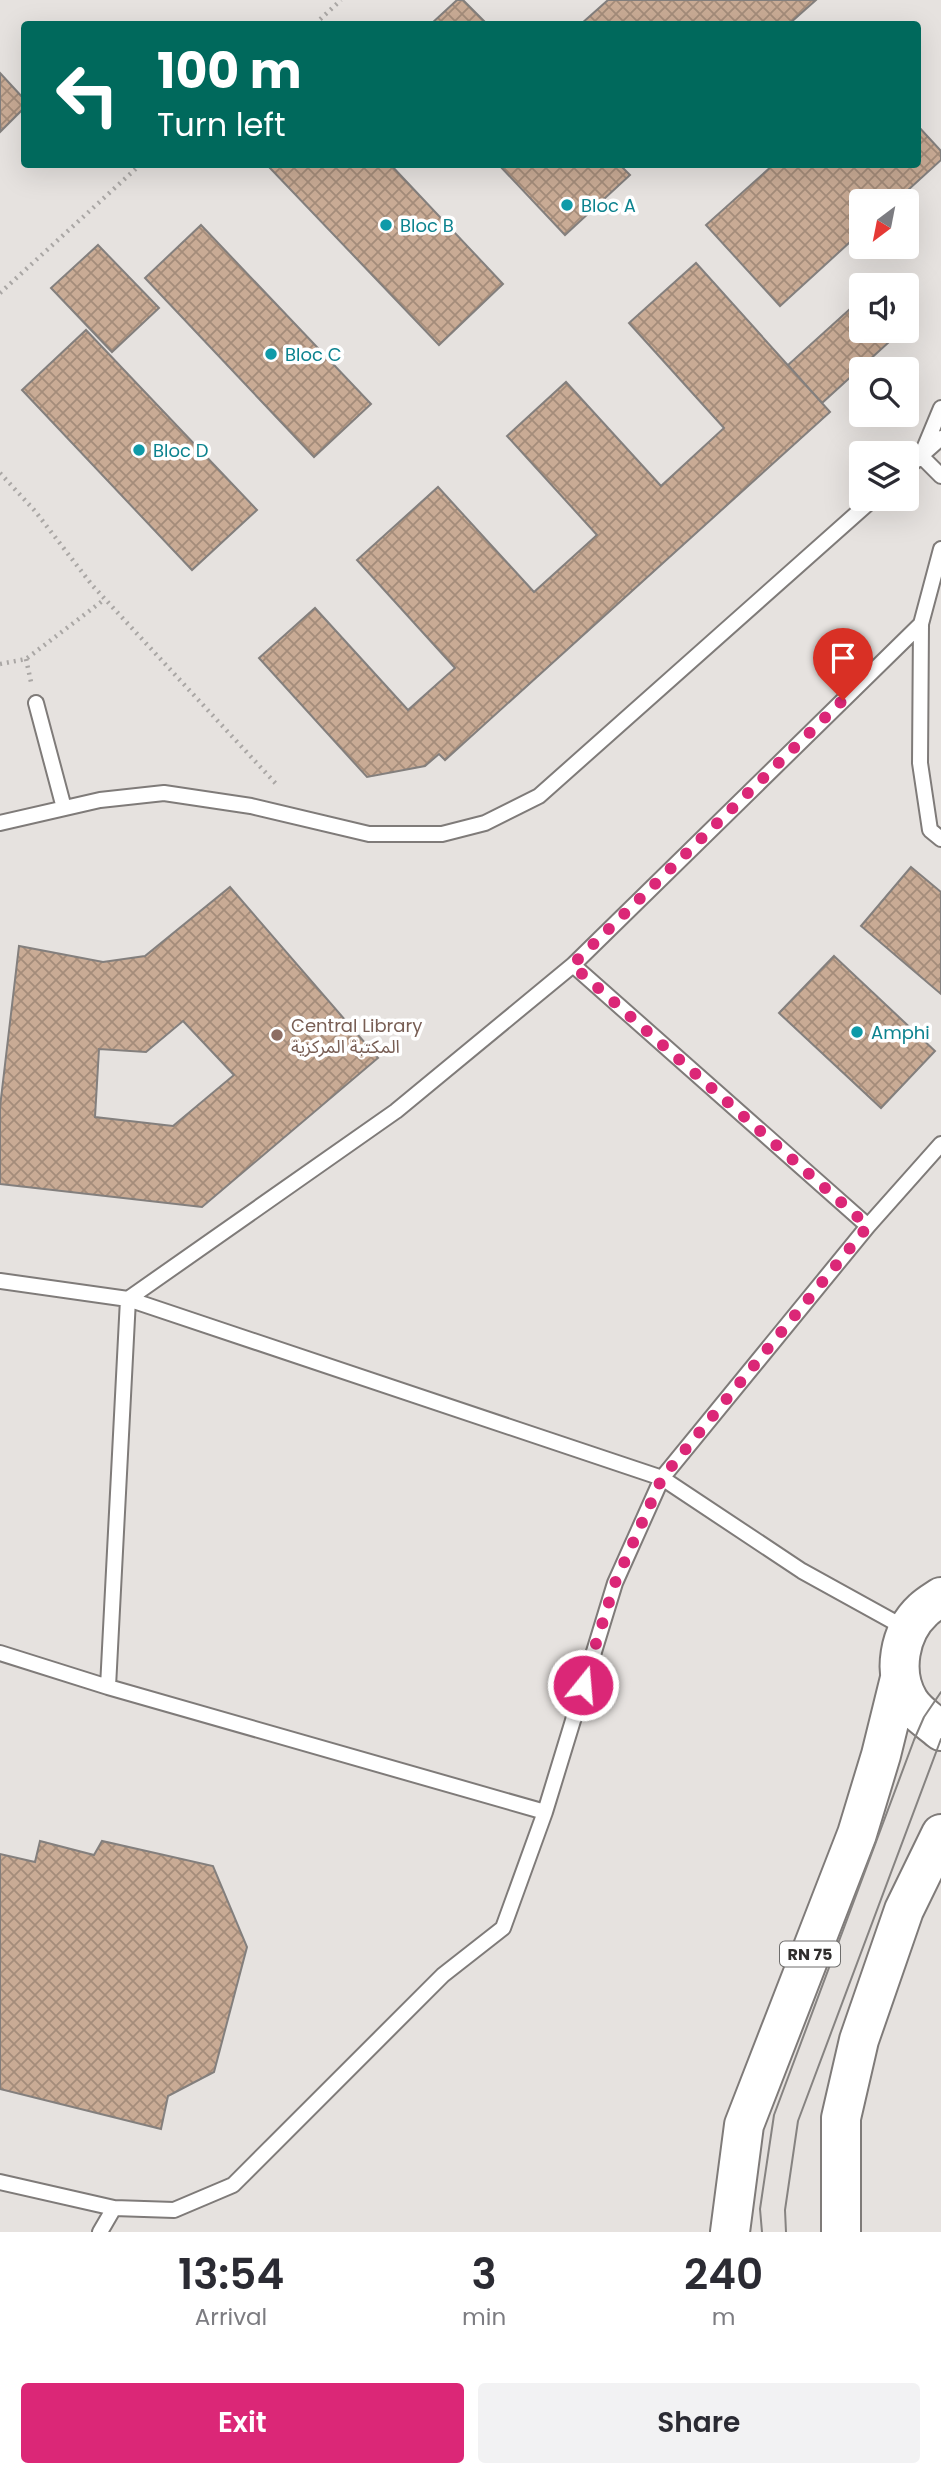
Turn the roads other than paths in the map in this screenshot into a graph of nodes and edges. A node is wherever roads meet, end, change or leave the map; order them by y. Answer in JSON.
{"nodes":[{"id":1,"x":941,"y":408,"type":"edge"},
{"id":2,"x":941,"y":438,"type":"edge"},
{"id":3,"x":921,"y":456,"type":"junction"},
{"id":4,"x":941,"y":476,"type":"edge"},
{"id":5,"x":860,"y":511,"type":"edge"},
{"id":6,"x":941,"y":549,"type":"edge"},
{"id":7,"x":920,"y":624,"type":"junction"},
{"id":8,"x":36,"y":703,"type":"dead end"},
{"id":9,"x":64,"y":808,"type":"junction"},
{"id":10,"x":0,"y":823,"type":"edge"},
{"id":11,"x":941,"y":839,"type":"edge"},
{"id":12,"x":572,"y":965,"type":"junction"},
{"id":13,"x":941,"y":1144,"type":"edge"},
{"id":14,"x":868,"y":1226,"type":"junction"},
{"id":15,"x":0,"y":1282,"type":"edge"},
{"id":16,"x":128,"y":1299,"type":"junction"},
{"id":17,"x":662,"y":1478,"type":"junction"},
{"id":18,"x":928,"y":1607,"type":"edge"},
{"id":19,"x":0,"y":1653,"type":"edge"},
{"id":20,"x":900,"y":1678,"type":"junction"},
{"id":21,"x":108,"y":1688,"type":"junction"},
{"id":22,"x":941,"y":1731,"type":"edge"},
{"id":23,"x":545,"y":1812,"type":"junction"},
{"id":24,"x":941,"y":1833,"type":"edge"},
{"id":25,"x":0,"y":2182,"type":"edge"},
{"id":26,"x":114,"y":2208,"type":"junction"},
{"id":27,"x":100,"y":2232,"type":"edge"},
{"id":28,"x":730,"y":2232,"type":"edge"},
{"id":29,"x":841,"y":2232,"type":"edge"}],
"edges":[{"from":1,"to":3,"type":"lane"},
{"from":2,"to":3,"type":"lane"},
{"from":3,"to":4,"type":"lane"},
{"from":5,"to":9,"type":"lane"},
{"from":6,"to":7,"type":"lane"},
{"from":7,"to":11,"type":"lane"},
{"from":7,"to":12,"type":"lane"},
{"from":8,"to":9,"type":"lane"},
{"from":9,"to":10,"type":"lane"},
{"from":12,"to":14,"type":"lane"},
{"from":12,"to":16,"type":"lane"},
{"from":13,"to":14,"type":"lane"},
{"from":14,"to":17,"type":"lane"},
{"from":15,"to":16,"type":"lane"},
{"from":16,"to":17,"type":"lane"},
{"from":16,"to":21,"type":"lane"},
{"from":17,"to":18,"type":"lane"},
{"from":17,"to":23,"type":"lane"},
{"from":18,"to":20,"type":"main road"},
{"from":19,"to":21,"type":"lane"},
{"from":20,"to":22,"type":"main road"},
{"from":20,"to":28,"type":"main road","number":"RN 75"},
{"from":21,"to":23,"type":"lane"},
{"from":23,"to":26,"type":"lane"},
{"from":24,"to":29,"type":"main road"},
{"from":25,"to":26,"type":"lane"},
{"from":26,"to":27,"type":"lane"}]}
